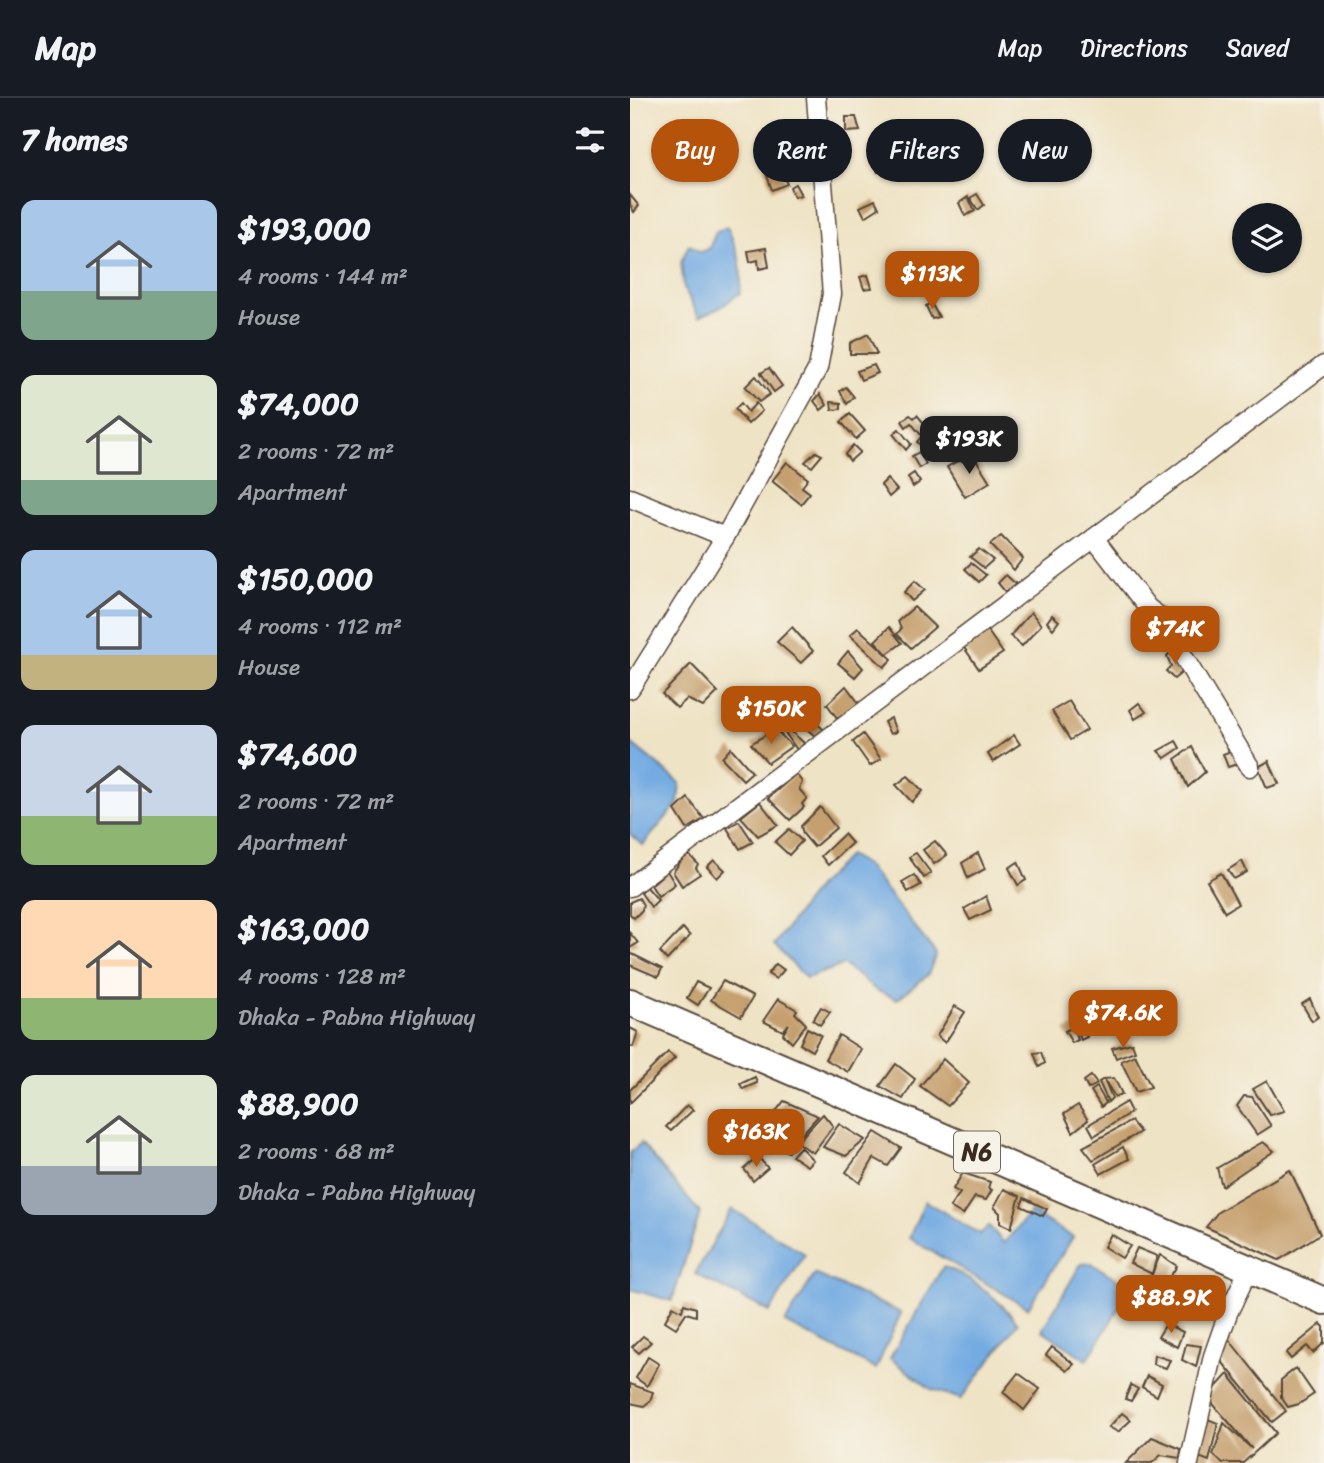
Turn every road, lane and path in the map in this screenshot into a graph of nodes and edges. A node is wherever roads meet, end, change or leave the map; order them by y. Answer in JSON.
{"nodes":[{"id":1,"x":816,"y":98,"type":"edge"},
{"id":2,"x":1324,"y":365,"type":"edge"},
{"id":3,"x":630,"y":498,"type":"edge"},
{"id":4,"x":725,"y":537,"type":"junction"},
{"id":5,"x":1094,"y":538,"type":"junction"},
{"id":6,"x":630,"y":689,"type":"edge"},
{"id":7,"x":1250,"y":766,"type":"dead end"},
{"id":8,"x":630,"y":887,"type":"edge"},
{"id":9,"x":630,"y":1002,"type":"edge"},
{"id":10,"x":1249,"y":1269,"type":"junction"},
{"id":11,"x":1324,"y":1301,"type":"edge"},
{"id":12,"x":1189,"y":1463,"type":"edge"}],
"edges":[{"from":1,"to":4,"type":"street"},
{"from":2,"to":5,"type":"street"},
{"from":3,"to":4,"type":"street"},
{"from":4,"to":6,"type":"street"},
{"from":5,"to":7,"type":"street"},
{"from":5,"to":8,"type":"street"},
{"from":9,"to":10,"type":"highway","number":"N6"},
{"from":10,"to":11,"type":"highway","number":"N6"},
{"from":10,"to":12,"type":"street"}]}
